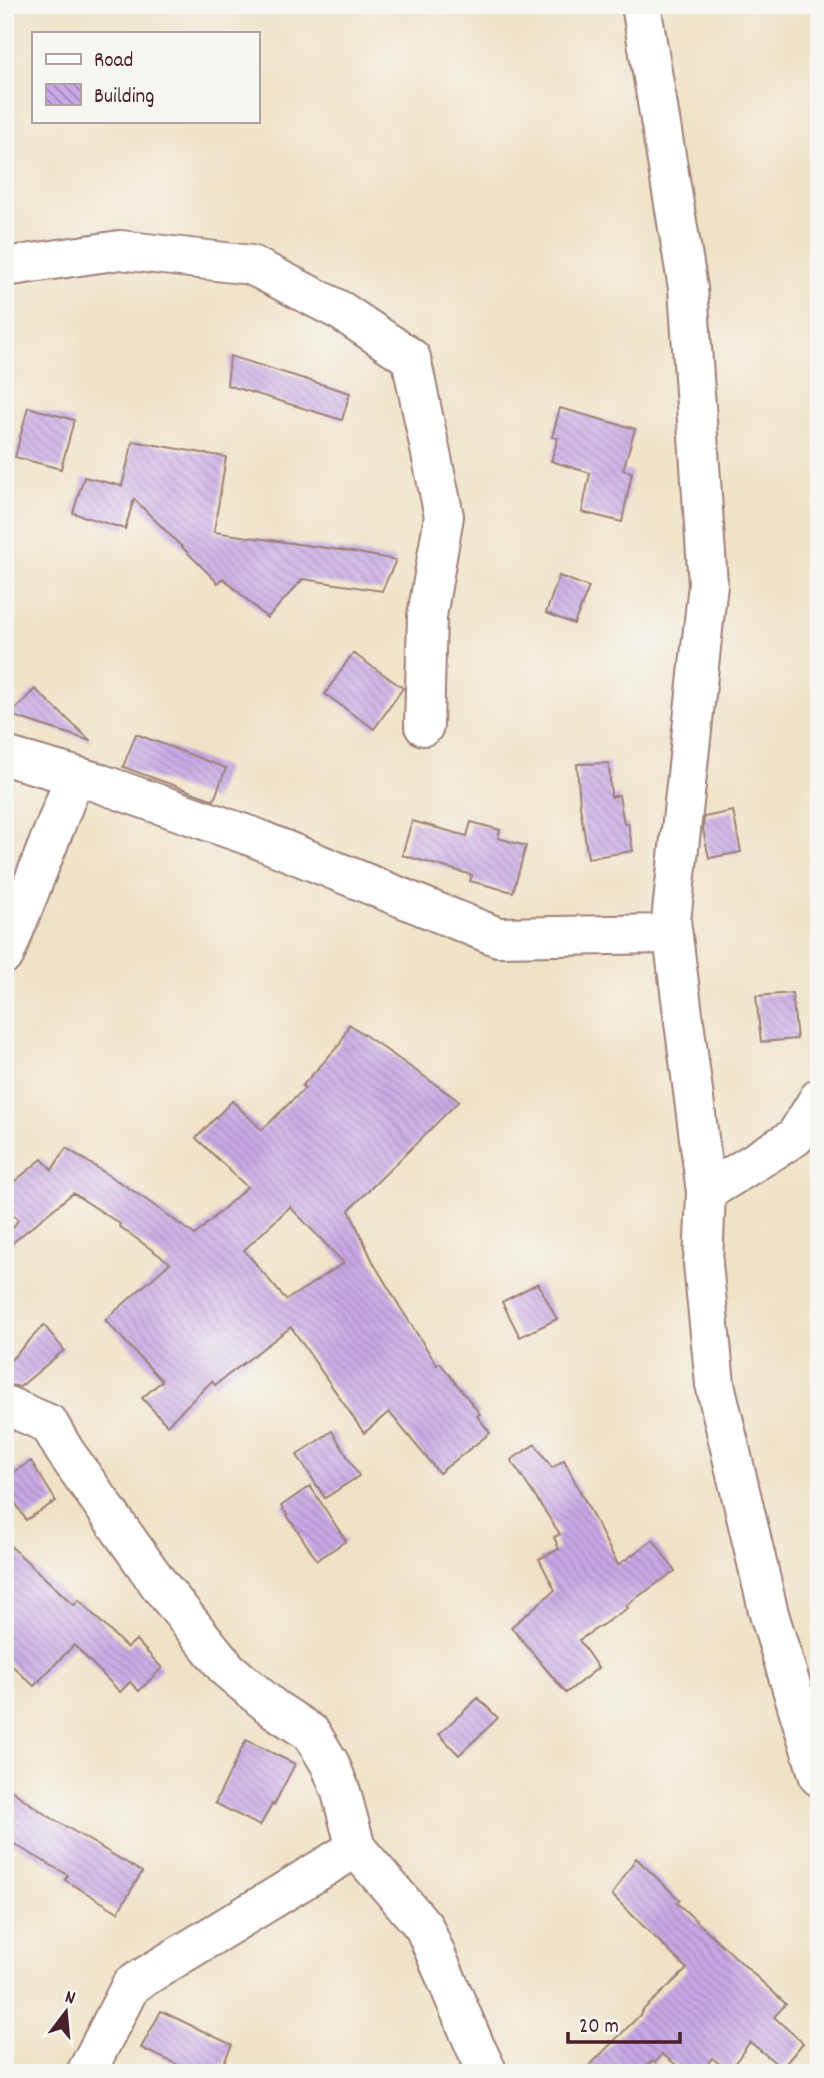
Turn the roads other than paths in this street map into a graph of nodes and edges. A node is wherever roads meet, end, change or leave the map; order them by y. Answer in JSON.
{"nodes":[{"id":1,"x":641,"y":5,"type":"edge"},
{"id":2,"x":5,"y":267,"type":"edge"},
{"id":3,"x":424,"y":726,"type":"dead end"},
{"id":4,"x":5,"y":756,"type":"edge"},
{"id":5,"x":75,"y":776,"type":"junction"},
{"id":6,"x":671,"y":921,"type":"junction"},
{"id":7,"x":5,"y":954,"type":"edge"},
{"id":8,"x":819,"y":1098,"type":"edge"},
{"id":9,"x":706,"y":1192,"type":"junction"},
{"id":10,"x":5,"y":1405,"type":"edge"},
{"id":11,"x":819,"y":1777,"type":"edge"},
{"id":12,"x":356,"y":1848,"type":"junction"},
{"id":13,"x":86,"y":2073,"type":"edge"},
{"id":14,"x":488,"y":2073,"type":"edge"}],
"edges":[{"from":1,"to":6,"type":"street"},
{"from":2,"to":3,"type":"street"},
{"from":4,"to":5,"type":"street"},
{"from":5,"to":6,"type":"street"},
{"from":5,"to":7,"type":"street"},
{"from":6,"to":9,"type":"street"},
{"from":8,"to":9,"type":"street"},
{"from":9,"to":11,"type":"street"},
{"from":10,"to":12,"type":"street"},
{"from":12,"to":13,"type":"street"},
{"from":12,"to":14,"type":"street"}]}
